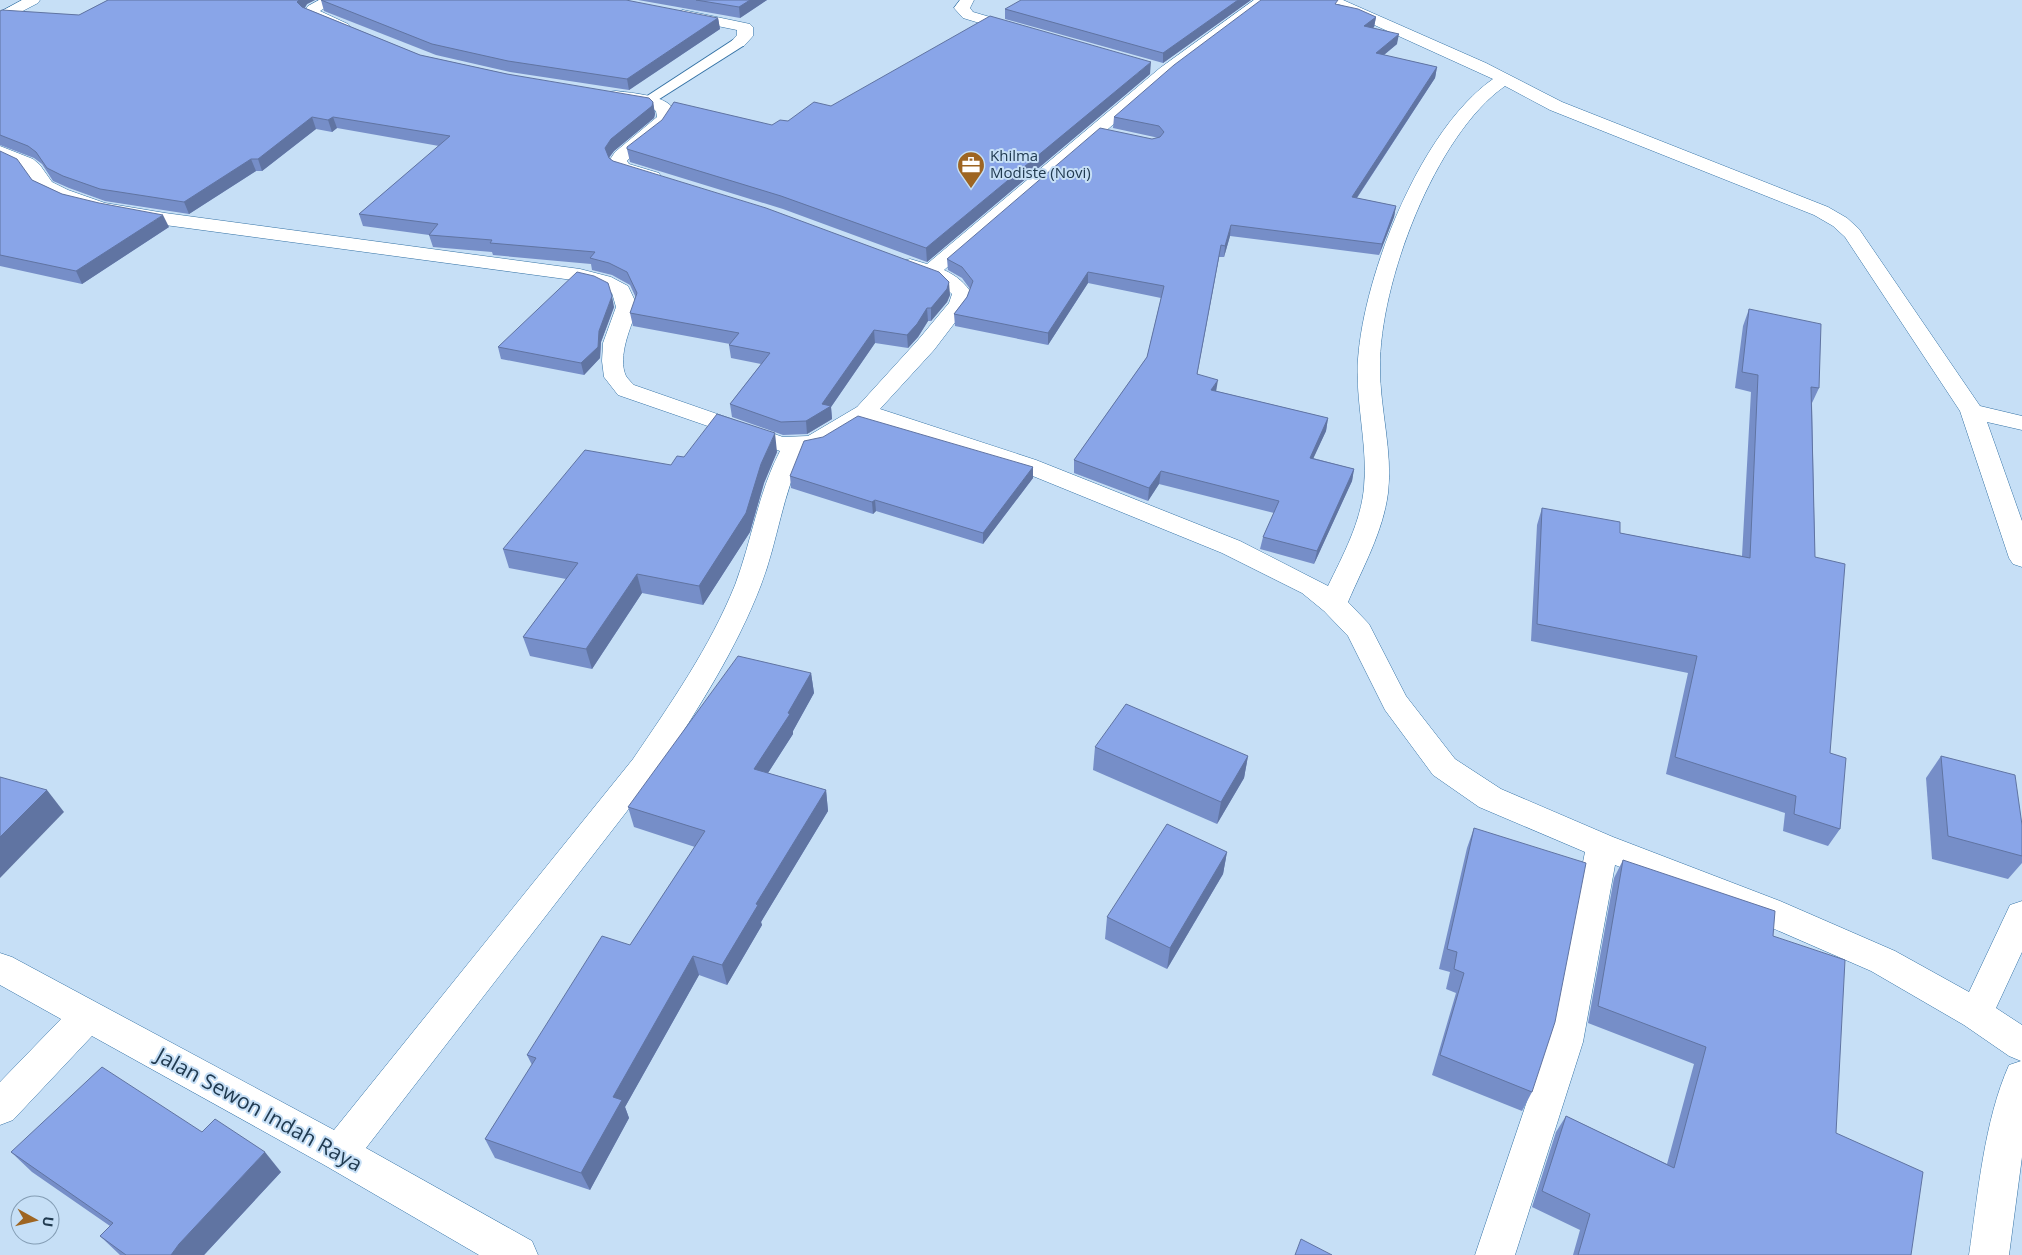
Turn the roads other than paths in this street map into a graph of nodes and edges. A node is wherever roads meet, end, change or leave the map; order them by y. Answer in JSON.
{"nodes":[{"id":1,"x":33,"y":0,"type":"edge"},
{"id":2,"x":330,"y":0,"type":"edge"},
{"id":3,"x":967,"y":0,"type":"edge"},
{"id":4,"x":1264,"y":0,"type":"edge"},
{"id":5,"x":1331,"y":0,"type":"edge"},
{"id":6,"x":672,"y":13,"type":"edge"},
{"id":7,"x":0,"y":18,"type":"edge"},
{"id":8,"x":358,"y":33,"type":"edge"},
{"id":9,"x":1034,"y":34,"type":"edge"},
{"id":10,"x":738,"y":43,"type":"joint"},
{"id":11,"x":1147,"y":66,"type":"edge"},
{"id":12,"x":1166,"y":71,"type":"junction"},
{"id":13,"x":1504,"y":79,"type":"junction"},
{"id":14,"x":598,"y":93,"type":"edge"},
{"id":15,"x":648,"y":100,"type":"junction"},
{"id":16,"x":1096,"y":130,"type":"junction"},
{"id":17,"x":1114,"y":135,"type":"edge"},
{"id":18,"x":0,"y":151,"type":"edge"},
{"id":19,"x":670,"y":183,"type":"edge"},
{"id":20,"x":893,"y":259,"type":"edge"},
{"id":21,"x":930,"y":272,"type":"junction"},
{"id":22,"x":865,"y":412,"type":"junction"},
{"id":23,"x":1972,"y":412,"type":"junction"},
{"id":24,"x":2022,"y":423,"type":"edge"},
{"id":25,"x":795,"y":445,"type":"junction"},
{"id":26,"x":2022,"y":558,"type":"edge"},
{"id":27,"x":1334,"y":604,"type":"junction"},
{"id":28,"x":1602,"y":846,"type":"junction"},
{"id":29,"x":2022,"y":915,"type":"edge"},
{"id":30,"x":0,"y":968,"type":"edge"},
{"id":31,"x":1976,"y":1014,"type":"junction"},
{"id":32,"x":88,"y":1016,"type":"junction"},
{"id":33,"x":2022,"y":1045,"type":"edge"},
{"id":34,"x":2022,"y":1077,"type":"edge"},
{"id":35,"x":0,"y":1108,"type":"edge"},
{"id":36,"x":339,"y":1154,"type":"junction"},
{"id":37,"x":518,"y":1255,"type":"edge"},
{"id":38,"x":1495,"y":1255,"type":"edge"},
{"id":39,"x":1990,"y":1255,"type":"edge"}],
"edges":[{"from":1,"to":7,"type":"street"},
{"from":2,"to":8,"type":"street"},
{"from":3,"to":9,"type":"street"},
{"from":4,"to":12,"type":"street"},
{"from":5,"to":13,"type":"street"},
{"from":6,"to":10,"type":"street"},
{"from":10,"to":15,"type":"lane"},
{"from":11,"to":12,"type":"street"},
{"from":12,"to":16,"type":"street"},
{"from":13,"to":23,"type":"street"},
{"from":13,"to":27,"type":"street"},
{"from":14,"to":15,"type":"street"},
{"from":15,"to":19,"type":"street"},
{"from":16,"to":17,"type":"street"},
{"from":16,"to":21,"type":"street"},
{"from":18,"to":25,"type":"street"},
{"from":20,"to":21,"type":"street"},
{"from":21,"to":22,"type":"street"},
{"from":22,"to":25,"type":"street"},
{"from":22,"to":27,"type":"street"},
{"from":23,"to":24,"type":"street"},
{"from":23,"to":26,"type":"street"},
{"from":25,"to":36,"type":"street"},
{"from":27,"to":28,"type":"street"},
{"from":28,"to":31,"type":"street"},
{"from":28,"to":38,"type":"street"},
{"from":29,"to":31,"type":"street"},
{"from":30,"to":32,"type":"street","name":"Jalan Sewon Indah Raya"},
{"from":31,"to":33,"type":"street"},
{"from":32,"to":35,"type":"street"},
{"from":32,"to":36,"type":"street","name":"Jalan Sewon Indah Raya"},
{"from":34,"to":39,"type":"street"},
{"from":36,"to":37,"type":"street","name":"Jalan Sewon Indah Raya"}]}
